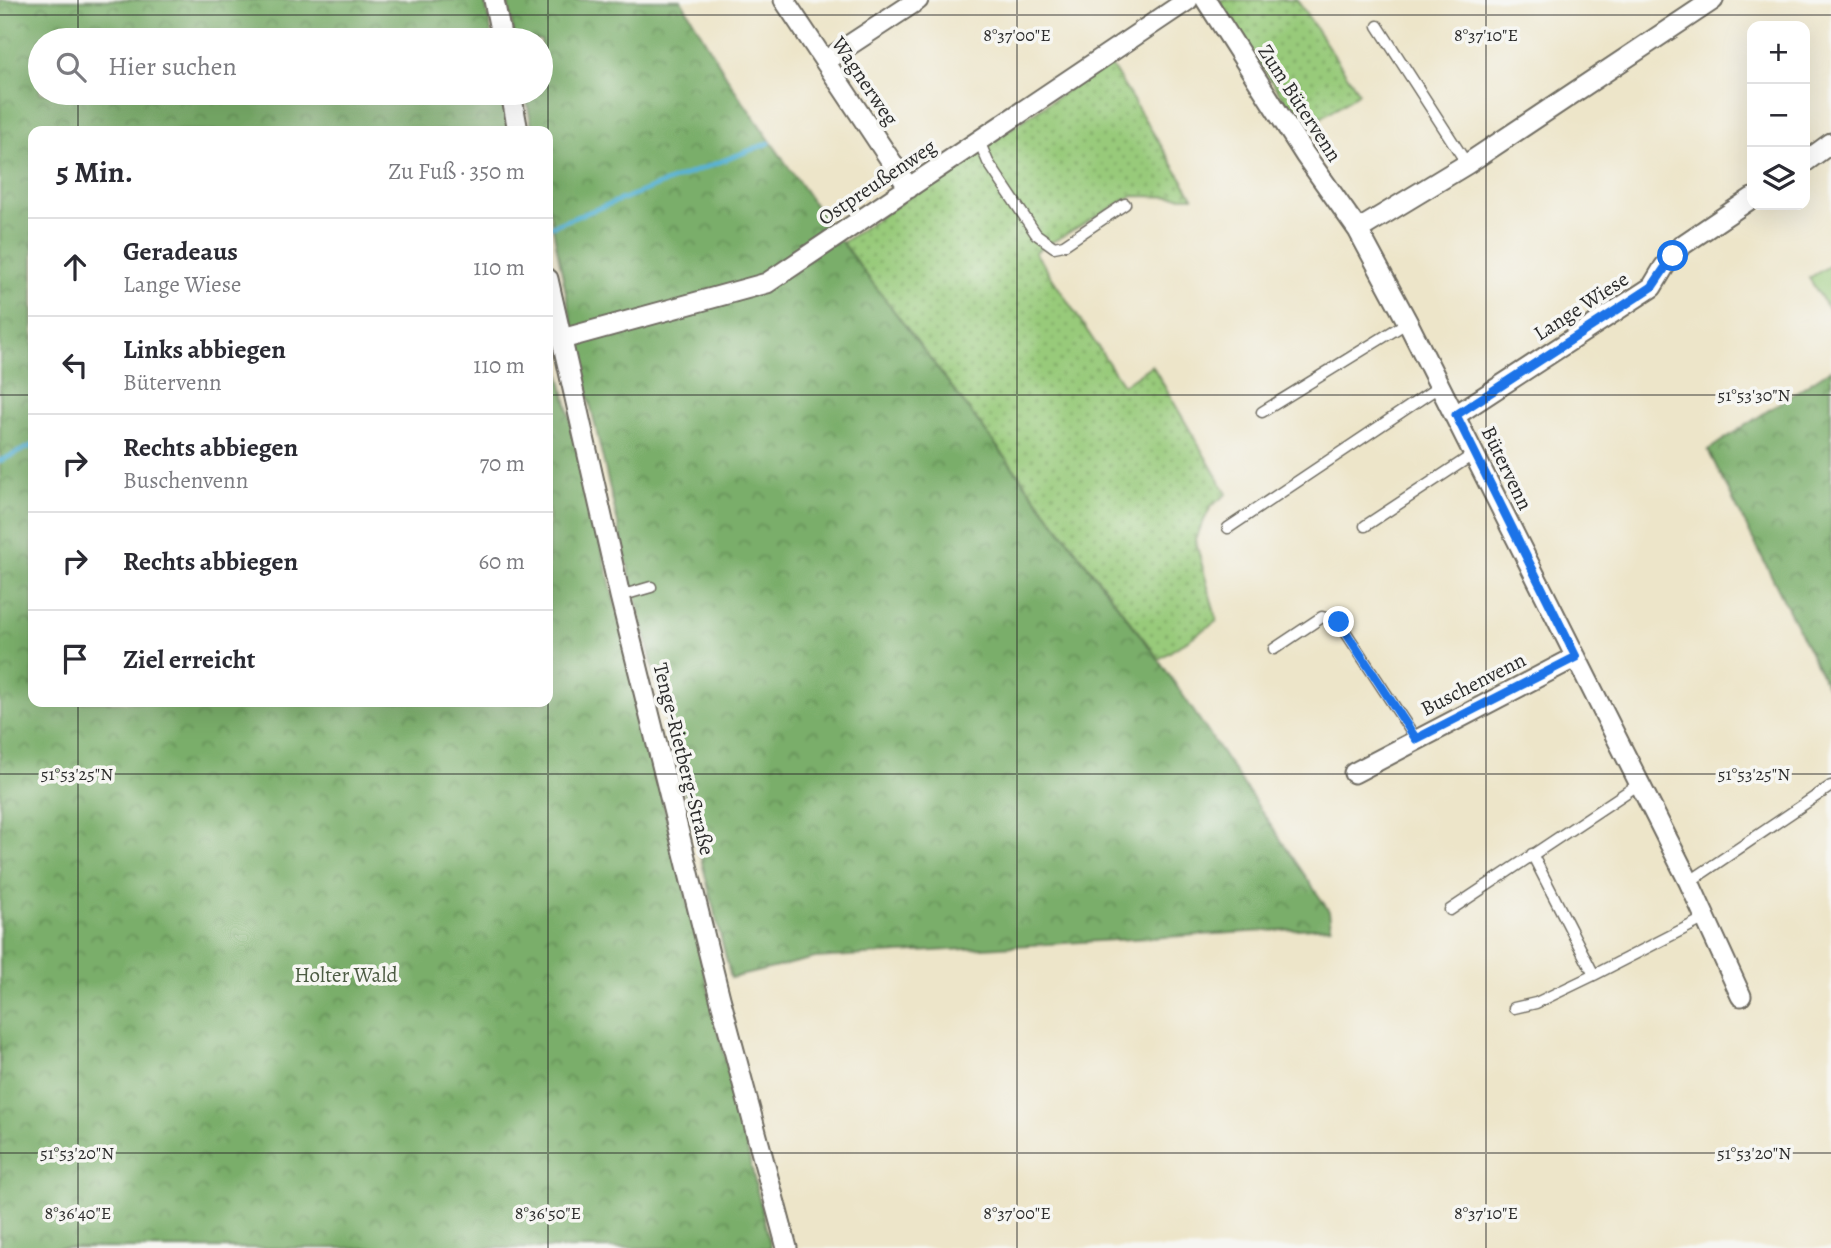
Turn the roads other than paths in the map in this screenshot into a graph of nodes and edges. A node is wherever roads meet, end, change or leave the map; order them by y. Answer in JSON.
{"nodes":[{"id":1,"x":494,"y":0,"type":"edge"},
{"id":2,"x":784,"y":0,"type":"edge"},
{"id":3,"x":918,"y":0,"type":"edge"},
{"id":4,"x":1188,"y":0,"type":"edge"},
{"id":5,"x":1206,"y":0,"type":"edge"},
{"id":6,"x":1713,"y":0,"type":"edge"},
{"id":7,"x":1378,"y":26,"type":"dead end"},
{"id":8,"x":500,"y":28,"type":"edge"},
{"id":9,"x":824,"y":61,"type":"junction"},
{"id":10,"x":513,"y":105,"type":"edge"},
{"id":11,"x":517,"y":126,"type":"edge"},
{"id":12,"x":979,"y":141,"type":"junction"},
{"id":13,"x":1831,"y":144,"type":"edge"},
{"id":14,"x":1810,"y":159,"type":"edge"},
{"id":15,"x":1467,"y":164,"type":"junction"},
{"id":16,"x":909,"y":188,"type":"junction"},
{"id":17,"x":1747,"y":201,"type":"edge"},
{"id":18,"x":1125,"y":204,"type":"dead end"},
{"id":19,"x":1358,"y":230,"type":"junction"},
{"id":20,"x":553,"y":300,"type":"edge"},
{"id":21,"x":1408,"y":322,"type":"junction"},
{"id":22,"x":562,"y":339,"type":"junction"},
{"id":23,"x":1441,"y":386,"type":"junction"},
{"id":24,"x":1262,"y":412,"type":"dead end"},
{"id":25,"x":1456,"y":415,"type":"junction"},
{"id":26,"x":1475,"y":454,"type":"junction"},
{"id":27,"x":1365,"y":526,"type":"dead end"},
{"id":28,"x":1228,"y":528,"type":"dead end"},
{"id":29,"x":651,"y":587,"type":"dead end"},
{"id":30,"x":620,"y":596,"type":"junction"},
{"id":31,"x":1274,"y":649,"type":"dead end"},
{"id":32,"x":1576,"y":657,"type":"junction"},
{"id":33,"x":1416,"y":739,"type":"junction"},
{"id":34,"x":1354,"y":773,"type":"dead end"},
{"id":35,"x":1639,"y":784,"type":"junction"},
{"id":36,"x":1831,"y":786,"type":"edge"},
{"id":37,"x":1532,"y":855,"type":"junction"},
{"id":38,"x":1689,"y":882,"type":"junction"},
{"id":39,"x":1450,"y":910,"type":"dead end"},
{"id":40,"x":1705,"y":918,"type":"junction"},
{"id":41,"x":1594,"y":975,"type":"junction"},
{"id":42,"x":1741,"y":996,"type":"dead end"},
{"id":43,"x":1514,"y":1008,"type":"dead end"},
{"id":44,"x":787,"y":1248,"type":"edge"}],
"edges":[{"from":1,"to":8,"type":"street"},
{"from":2,"to":9,"type":"street","name":"Wagnerweg"},
{"from":3,"to":9,"type":"street"},
{"from":4,"to":12,"type":"street","name":"Ostpreußenweg"},
{"from":5,"to":19,"type":"street","name":"Zum Bütervenn"},
{"from":6,"to":15,"type":"street"},
{"from":7,"to":15,"type":"lane"},
{"from":9,"to":16,"type":"street","name":"Wagnerweg"},
{"from":10,"to":11,"type":"street"},
{"from":12,"to":16,"type":"street","name":"Ostpreußenweg"},
{"from":12,"to":18,"type":"lane"},
{"from":13,"to":14,"type":"street"},
{"from":15,"to":19,"type":"street"},
{"from":16,"to":22,"type":"street","name":"Ostpreußenweg"},
{"from":17,"to":25,"type":"street","name":"Lange Wiese"},
{"from":19,"to":21,"type":"street","name":"Bütervenn"},
{"from":20,"to":22,"type":"street","name":"Tenge-Rietberg-Straße"},
{"from":21,"to":23,"type":"street","name":"Bütervenn"},
{"from":21,"to":24,"type":"lane"},
{"from":22,"to":30,"type":"street","name":"Tenge-Rietberg-Straße"},
{"from":23,"to":25,"type":"street","name":"Bütervenn"},
{"from":23,"to":28,"type":"lane"},
{"from":25,"to":26,"type":"street","name":"Bütervenn"},
{"from":26,"to":27,"type":"lane"},
{"from":26,"to":32,"type":"street","name":"Bütervenn"},
{"from":29,"to":30,"type":"lane"},
{"from":30,"to":44,"type":"street","name":"Tenge-Rietberg-Straße"},
{"from":31,"to":33,"type":"lane"},
{"from":32,"to":33,"type":"street","name":"Buschenvenn"},
{"from":32,"to":35,"type":"street","name":"Bütervenn"},
{"from":33,"to":34,"type":"street","name":"Buschenvenn"},
{"from":35,"to":37,"type":"lane"},
{"from":35,"to":38,"type":"street","name":"Bütervenn"},
{"from":36,"to":38,"type":"lane"},
{"from":37,"to":39,"type":"lane"},
{"from":37,"to":41,"type":"lane"},
{"from":38,"to":40,"type":"street","name":"Bütervenn"},
{"from":40,"to":41,"type":"lane"},
{"from":40,"to":42,"type":"street","name":"Bütervenn"},
{"from":41,"to":43,"type":"lane"}]}
